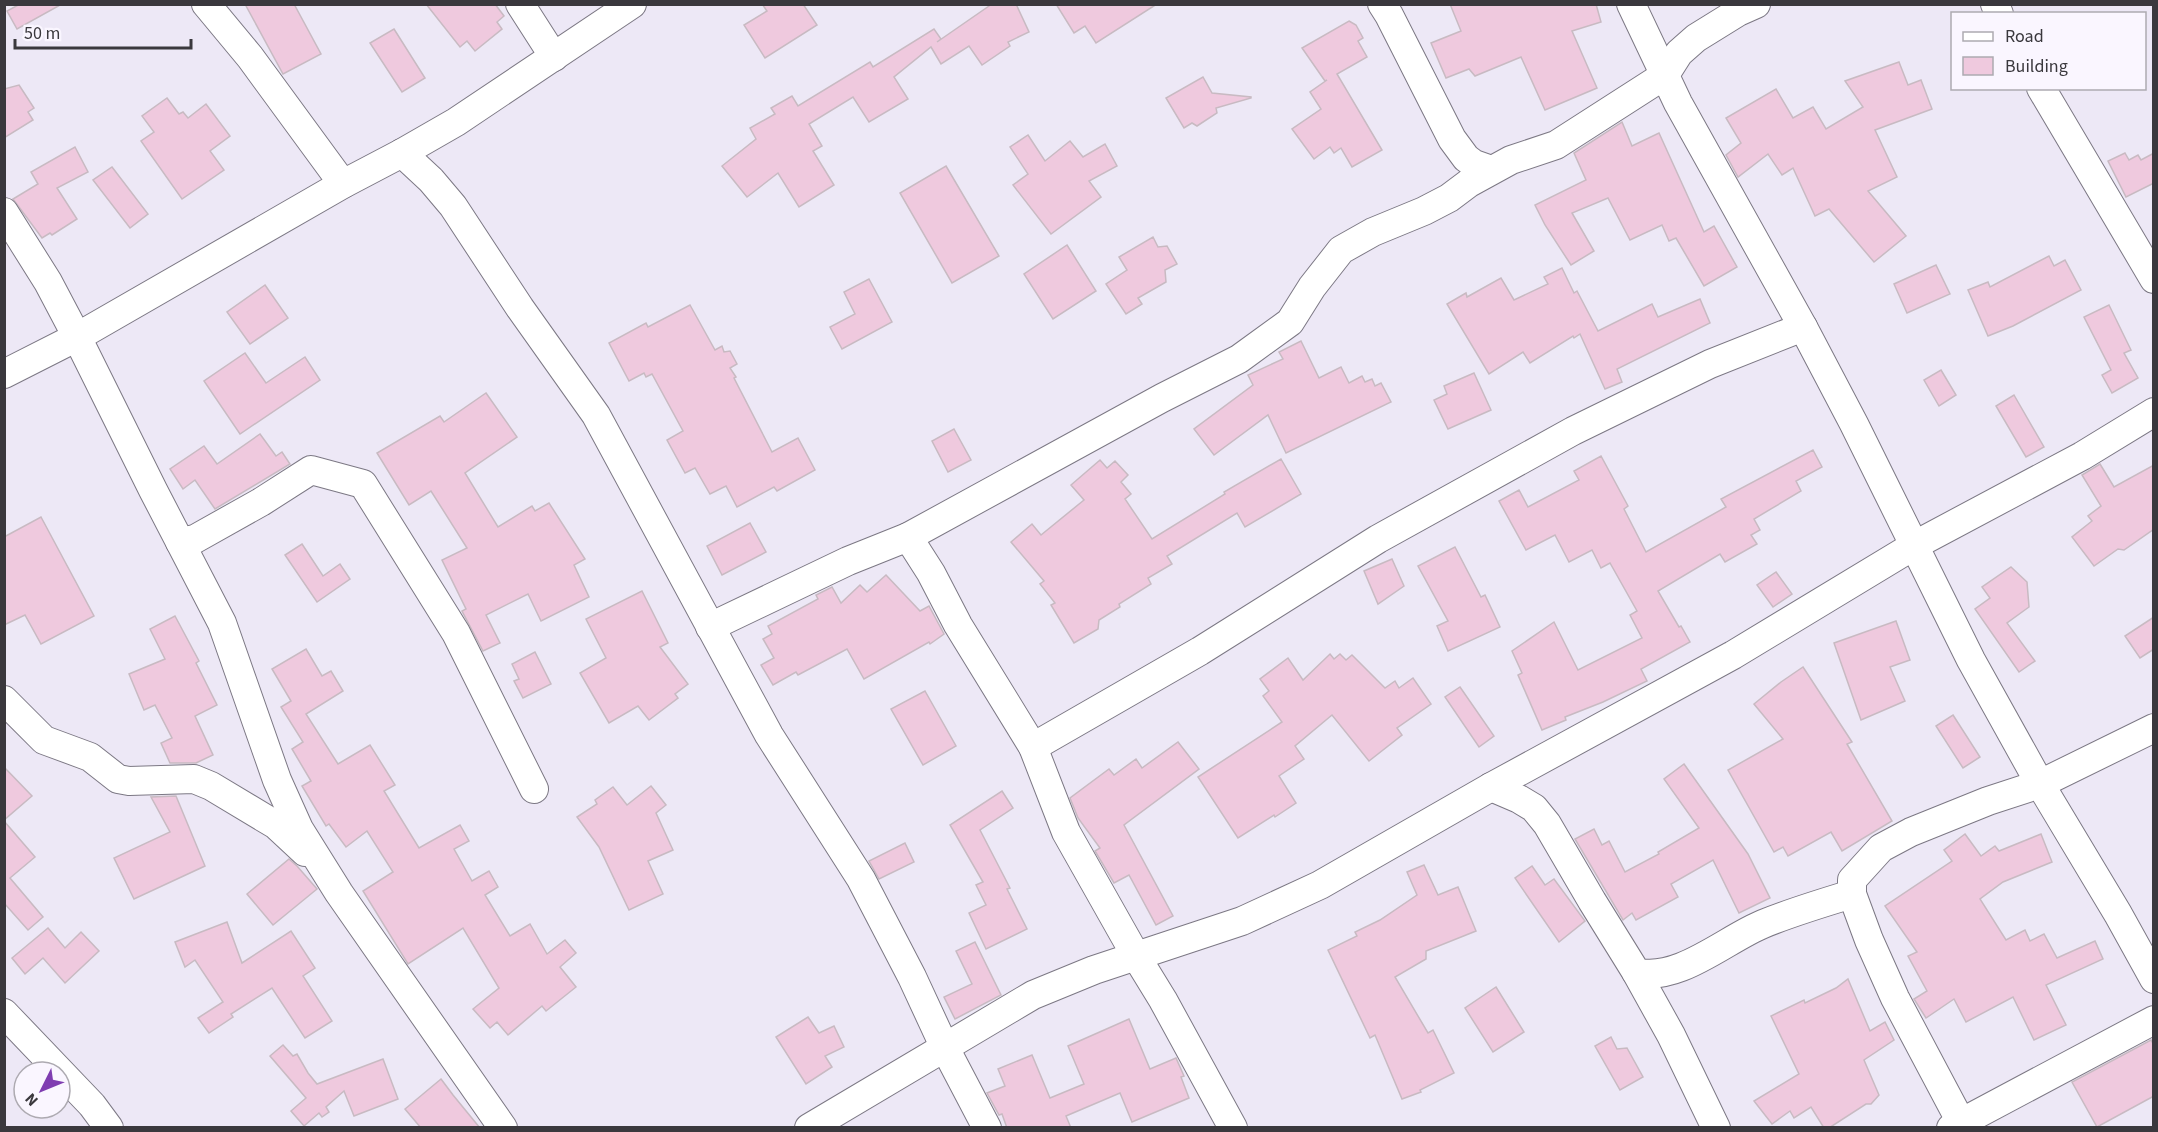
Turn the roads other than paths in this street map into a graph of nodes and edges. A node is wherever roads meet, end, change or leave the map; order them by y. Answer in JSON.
{"nodes":[{"id":1,"x":206,"y":4,"type":"edge"},
{"id":2,"x":520,"y":4,"type":"edge"},
{"id":3,"x":633,"y":4,"type":"edge"},
{"id":4,"x":1382,"y":4,"type":"edge"},
{"id":5,"x":1631,"y":4,"type":"edge"},
{"id":6,"x":1756,"y":4,"type":"edge"},
{"id":7,"x":554,"y":57,"type":"junction"},
{"id":8,"x":1665,"y":75,"type":"junction"},
{"id":9,"x":2042,"y":90,"type":"edge"},
{"id":10,"x":402,"y":153,"type":"junction"},
{"id":11,"x":1491,"y":170,"type":"junction"},
{"id":12,"x":343,"y":184,"type":"junction"},
{"id":13,"x":9,"y":223,"type":"edge"},
{"id":14,"x":2154,"y":279,"type":"edge"},
{"id":15,"x":1803,"y":327,"type":"junction"},
{"id":16,"x":77,"y":337,"type":"junction"},
{"id":17,"x":4,"y":374,"type":"edge"},
{"id":18,"x":2154,"y":412,"type":"edge"},
{"id":19,"x":908,"y":537,"type":"junction"},
{"id":20,"x":180,"y":542,"type":"junction"},
{"id":21,"x":1915,"y":545,"type":"junction"},
{"id":22,"x":710,"y":627,"type":"junction"},
{"id":23,"x":4,"y":700,"type":"edge"},
{"id":24,"x":2154,"y":728,"type":"edge"},
{"id":25,"x":1033,"y":747,"type":"junction"},
{"id":26,"x":2040,"y":784,"type":"junction"},
{"id":27,"x":1491,"y":787,"type":"junction"},
{"id":28,"x":534,"y":789,"type":"dead end"},
{"id":29,"x":324,"y":869,"type":"junction"},
{"id":30,"x":1851,"y":894,"type":"junction"},
{"id":31,"x":1136,"y":956,"type":"junction"},
{"id":32,"x":1636,"y":972,"type":"junction"},
{"id":33,"x":2154,"y":979,"type":"edge"},
{"id":34,"x":4,"y":1013,"type":"edge"},
{"id":35,"x":2154,"y":1020,"type":"edge"},
{"id":36,"x":944,"y":1046,"type":"junction"},
{"id":37,"x":1958,"y":1126,"type":"edge"},
{"id":38,"x":109,"y":1128,"type":"edge"},
{"id":39,"x":503,"y":1128,"type":"edge"},
{"id":40,"x":809,"y":1128,"type":"edge"},
{"id":41,"x":987,"y":1128,"type":"edge"},
{"id":42,"x":1233,"y":1128,"type":"edge"},
{"id":43,"x":1716,"y":1128,"type":"edge"}],
"edges":[{"from":1,"to":12,"type":"street"},
{"from":2,"to":7,"type":"street"},
{"from":3,"to":7,"type":"street"},
{"from":4,"to":11,"type":"street"},
{"from":5,"to":8,"type":"street"},
{"from":6,"to":8,"type":"street"},
{"from":7,"to":10,"type":"street"},
{"from":8,"to":11,"type":"street"},
{"from":8,"to":15,"type":"street"},
{"from":9,"to":14,"type":"street"},
{"from":10,"to":12,"type":"street"},
{"from":10,"to":22,"type":"street"},
{"from":11,"to":19,"type":"street"},
{"from":12,"to":16,"type":"street"},
{"from":13,"to":16,"type":"street"},
{"from":15,"to":21,"type":"street"},
{"from":15,"to":25,"type":"street"},
{"from":16,"to":17,"type":"street"},
{"from":16,"to":20,"type":"street"},
{"from":18,"to":21,"type":"street"},
{"from":19,"to":22,"type":"street"},
{"from":19,"to":25,"type":"street"},
{"from":20,"to":28,"type":"street"},
{"from":20,"to":29,"type":"street"},
{"from":21,"to":26,"type":"street"},
{"from":21,"to":27,"type":"street"},
{"from":22,"to":36,"type":"street"},
{"from":23,"to":29,"type":"street"},
{"from":24,"to":26,"type":"street"},
{"from":25,"to":31,"type":"street"},
{"from":26,"to":30,"type":"street"},
{"from":26,"to":33,"type":"street"},
{"from":27,"to":31,"type":"street"},
{"from":27,"to":32,"type":"street"},
{"from":29,"to":39,"type":"street"},
{"from":30,"to":32,"type":"street"},
{"from":30,"to":37,"type":"street"},
{"from":31,"to":36,"type":"street"},
{"from":31,"to":42,"type":"street"},
{"from":32,"to":43,"type":"street"},
{"from":34,"to":38,"type":"street"},
{"from":35,"to":37,"type":"street"},
{"from":36,"to":40,"type":"street"},
{"from":36,"to":41,"type":"street"}]}
